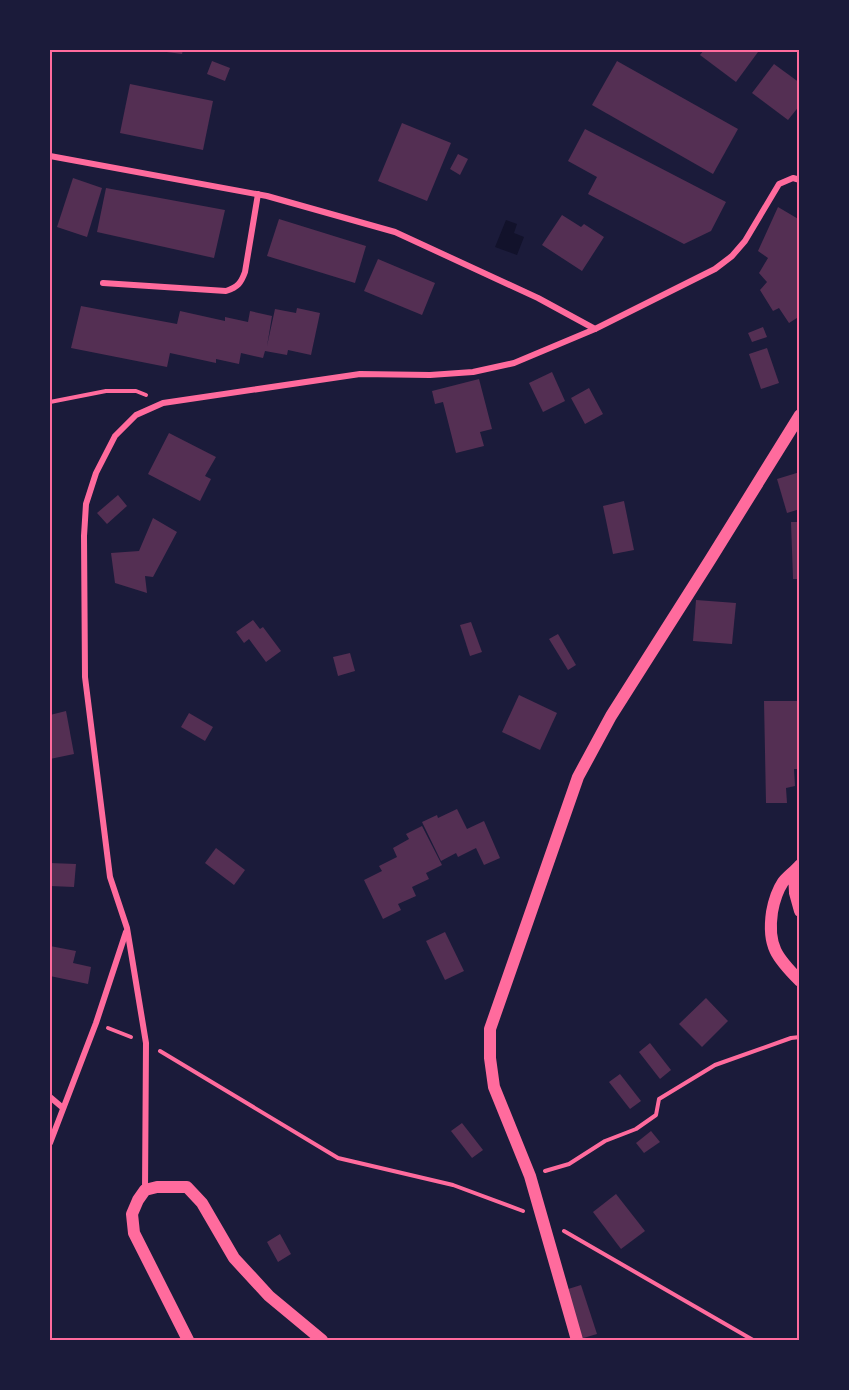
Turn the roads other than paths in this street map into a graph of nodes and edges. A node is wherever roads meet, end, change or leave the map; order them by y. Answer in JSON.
{"nodes":[{"id":1,"x":50,"y":156,"type":"edge"},
{"id":2,"x":800,"y":180,"type":"edge"},
{"id":3,"x":258,"y":194,"type":"junction"},
{"id":4,"x":103,"y":283,"type":"dead end"},
{"id":5,"x":595,"y":329,"type":"junction"},
{"id":6,"x":800,"y":415,"type":"edge"},
{"id":7,"x":797,"y":868,"type":"edge"},
{"id":8,"x":800,"y":911,"type":"edge"},
{"id":9,"x":127,"y":928,"type":"junction"},
{"id":10,"x":800,"y":981,"type":"edge"},
{"id":11,"x":50,"y":1097,"type":"edge"},
{"id":12,"x":63,"y":1108,"type":"junction"},
{"id":13,"x":50,"y":1143,"type":"edge"},
{"id":14,"x":145,"y":1190,"type":"junction"},
{"id":15,"x":188,"y":1341,"type":"edge"},
{"id":16,"x":322,"y":1341,"type":"edge"},
{"id":17,"x":577,"y":1341,"type":"edge"}],
"edges":[{"from":1,"to":3,"type":"street"},
{"from":2,"to":5,"type":"street"},
{"from":3,"to":4,"type":"street"},
{"from":3,"to":5,"type":"street"},
{"from":5,"to":9,"type":"street"},
{"from":6,"to":17,"type":"main road"},
{"from":7,"to":8,"type":"main road"},
{"from":7,"to":10,"type":"main road"},
{"from":9,"to":12,"type":"street"},
{"from":9,"to":14,"type":"street"},
{"from":11,"to":12,"type":"street"},
{"from":12,"to":13,"type":"street"},
{"from":14,"to":15,"type":"main road"},
{"from":14,"to":16,"type":"main road"}]}
